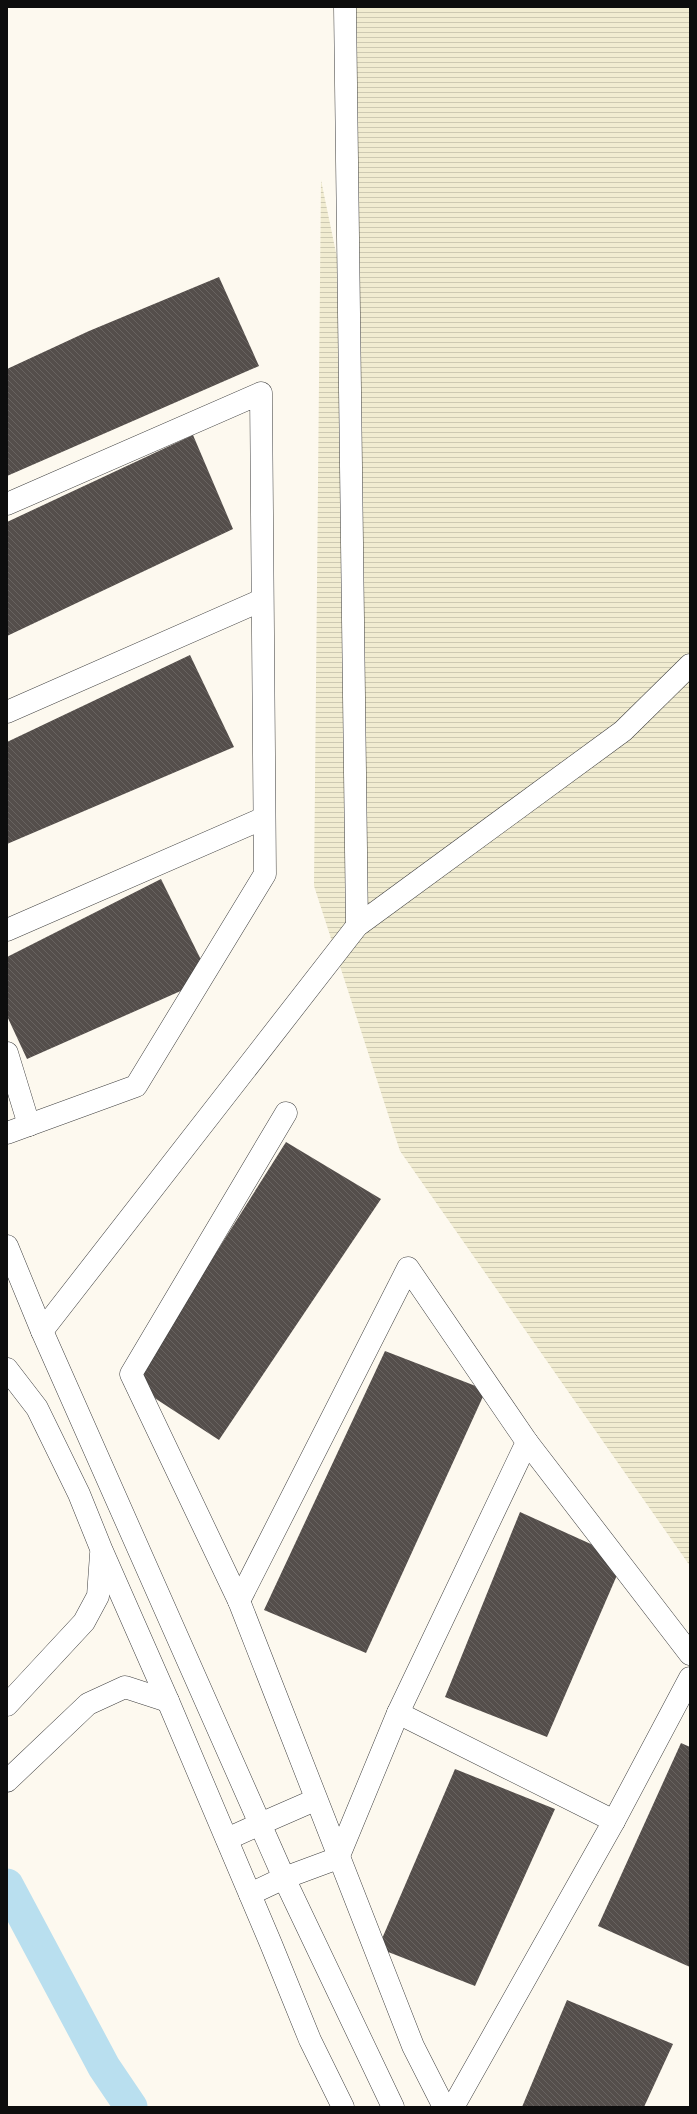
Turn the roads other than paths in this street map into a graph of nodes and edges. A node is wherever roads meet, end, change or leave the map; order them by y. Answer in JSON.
{"nodes":[{"id":1,"x":345,"y":7,"type":"edge"},
{"id":2,"x":7,"y":504,"type":"edge"},
{"id":3,"x":262,"y":600,"type":"junction"},
{"id":4,"x":690,"y":665,"type":"edge"},
{"id":5,"x":7,"y":712,"type":"edge"},
{"id":6,"x":264,"y":818,"type":"junction"},
{"id":7,"x":357,"y":926,"type":"junction"},
{"id":8,"x":7,"y":930,"type":"edge"},
{"id":9,"x":7,"y":1053,"type":"edge"},
{"id":10,"x":286,"y":1113,"type":"dead end"},
{"id":11,"x":29,"y":1125,"type":"junction"},
{"id":12,"x":7,"y":1133,"type":"edge"},
{"id":13,"x":7,"y":1246,"type":"edge"},
{"id":14,"x":42,"y":1330,"type":"junction"},
{"id":15,"x":7,"y":1369,"type":"edge"},
{"id":16,"x":527,"y":1442,"type":"junction"},
{"id":17,"x":102,"y":1551,"type":"junction"},
{"id":18,"x":239,"y":1601,"type":"junction"},
{"id":19,"x":690,"y":1654,"type":"edge"},
{"id":20,"x":690,"y":1678,"type":"edge"},
{"id":21,"x":168,"y":1701,"type":"junction"},
{"id":22,"x":7,"y":1706,"type":"edge"},
{"id":23,"x":398,"y":1713,"type":"junction"},
{"id":24,"x":7,"y":1781,"type":"edge"},
{"id":25,"x":315,"y":1800,"type":"junction"},
{"id":26,"x":614,"y":1821,"type":"junction"},
{"id":27,"x":260,"y":1824,"type":"junction"},
{"id":28,"x":227,"y":1839,"type":"junction"},
{"id":29,"x":338,"y":1858,"type":"junction"},
{"id":30,"x":284,"y":1878,"type":"junction"},
{"id":31,"x":250,"y":1894,"type":"junction"},
{"id":32,"x":343,"y":2107,"type":"edge"},
{"id":33,"x":393,"y":2107,"type":"edge"},
{"id":34,"x":444,"y":2107,"type":"edge"},
{"id":35,"x":453,"y":2107,"type":"edge"}],
"edges":[{"from":1,"to":7,"type":"street"},
{"from":2,"to":3,"type":"street"},
{"from":3,"to":5,"type":"street"},
{"from":3,"to":6,"type":"street"},
{"from":4,"to":7,"type":"street"},
{"from":6,"to":8,"type":"street"},
{"from":6,"to":11,"type":"street"},
{"from":7,"to":14,"type":"street"},
{"from":9,"to":11,"type":"street"},
{"from":10,"to":18,"type":"street"},
{"from":11,"to":12,"type":"street"},
{"from":13,"to":14,"type":"street"},
{"from":14,"to":27,"type":"street"},
{"from":15,"to":17,"type":"street"},
{"from":16,"to":18,"type":"street"},
{"from":16,"to":19,"type":"street"},
{"from":16,"to":23,"type":"street"},
{"from":17,"to":21,"type":"street"},
{"from":17,"to":22,"type":"street"},
{"from":18,"to":25,"type":"street"},
{"from":20,"to":26,"type":"street"},
{"from":21,"to":24,"type":"street"},
{"from":21,"to":28,"type":"street"},
{"from":23,"to":26,"type":"street"},
{"from":23,"to":29,"type":"street"},
{"from":25,"to":27,"type":"street"},
{"from":25,"to":29,"type":"street"},
{"from":26,"to":35,"type":"street"},
{"from":27,"to":28,"type":"street"},
{"from":27,"to":30,"type":"street"},
{"from":28,"to":31,"type":"street"},
{"from":29,"to":30,"type":"street"},
{"from":29,"to":34,"type":"street"},
{"from":30,"to":31,"type":"street"},
{"from":30,"to":33,"type":"street"},
{"from":31,"to":32,"type":"street"}]}
